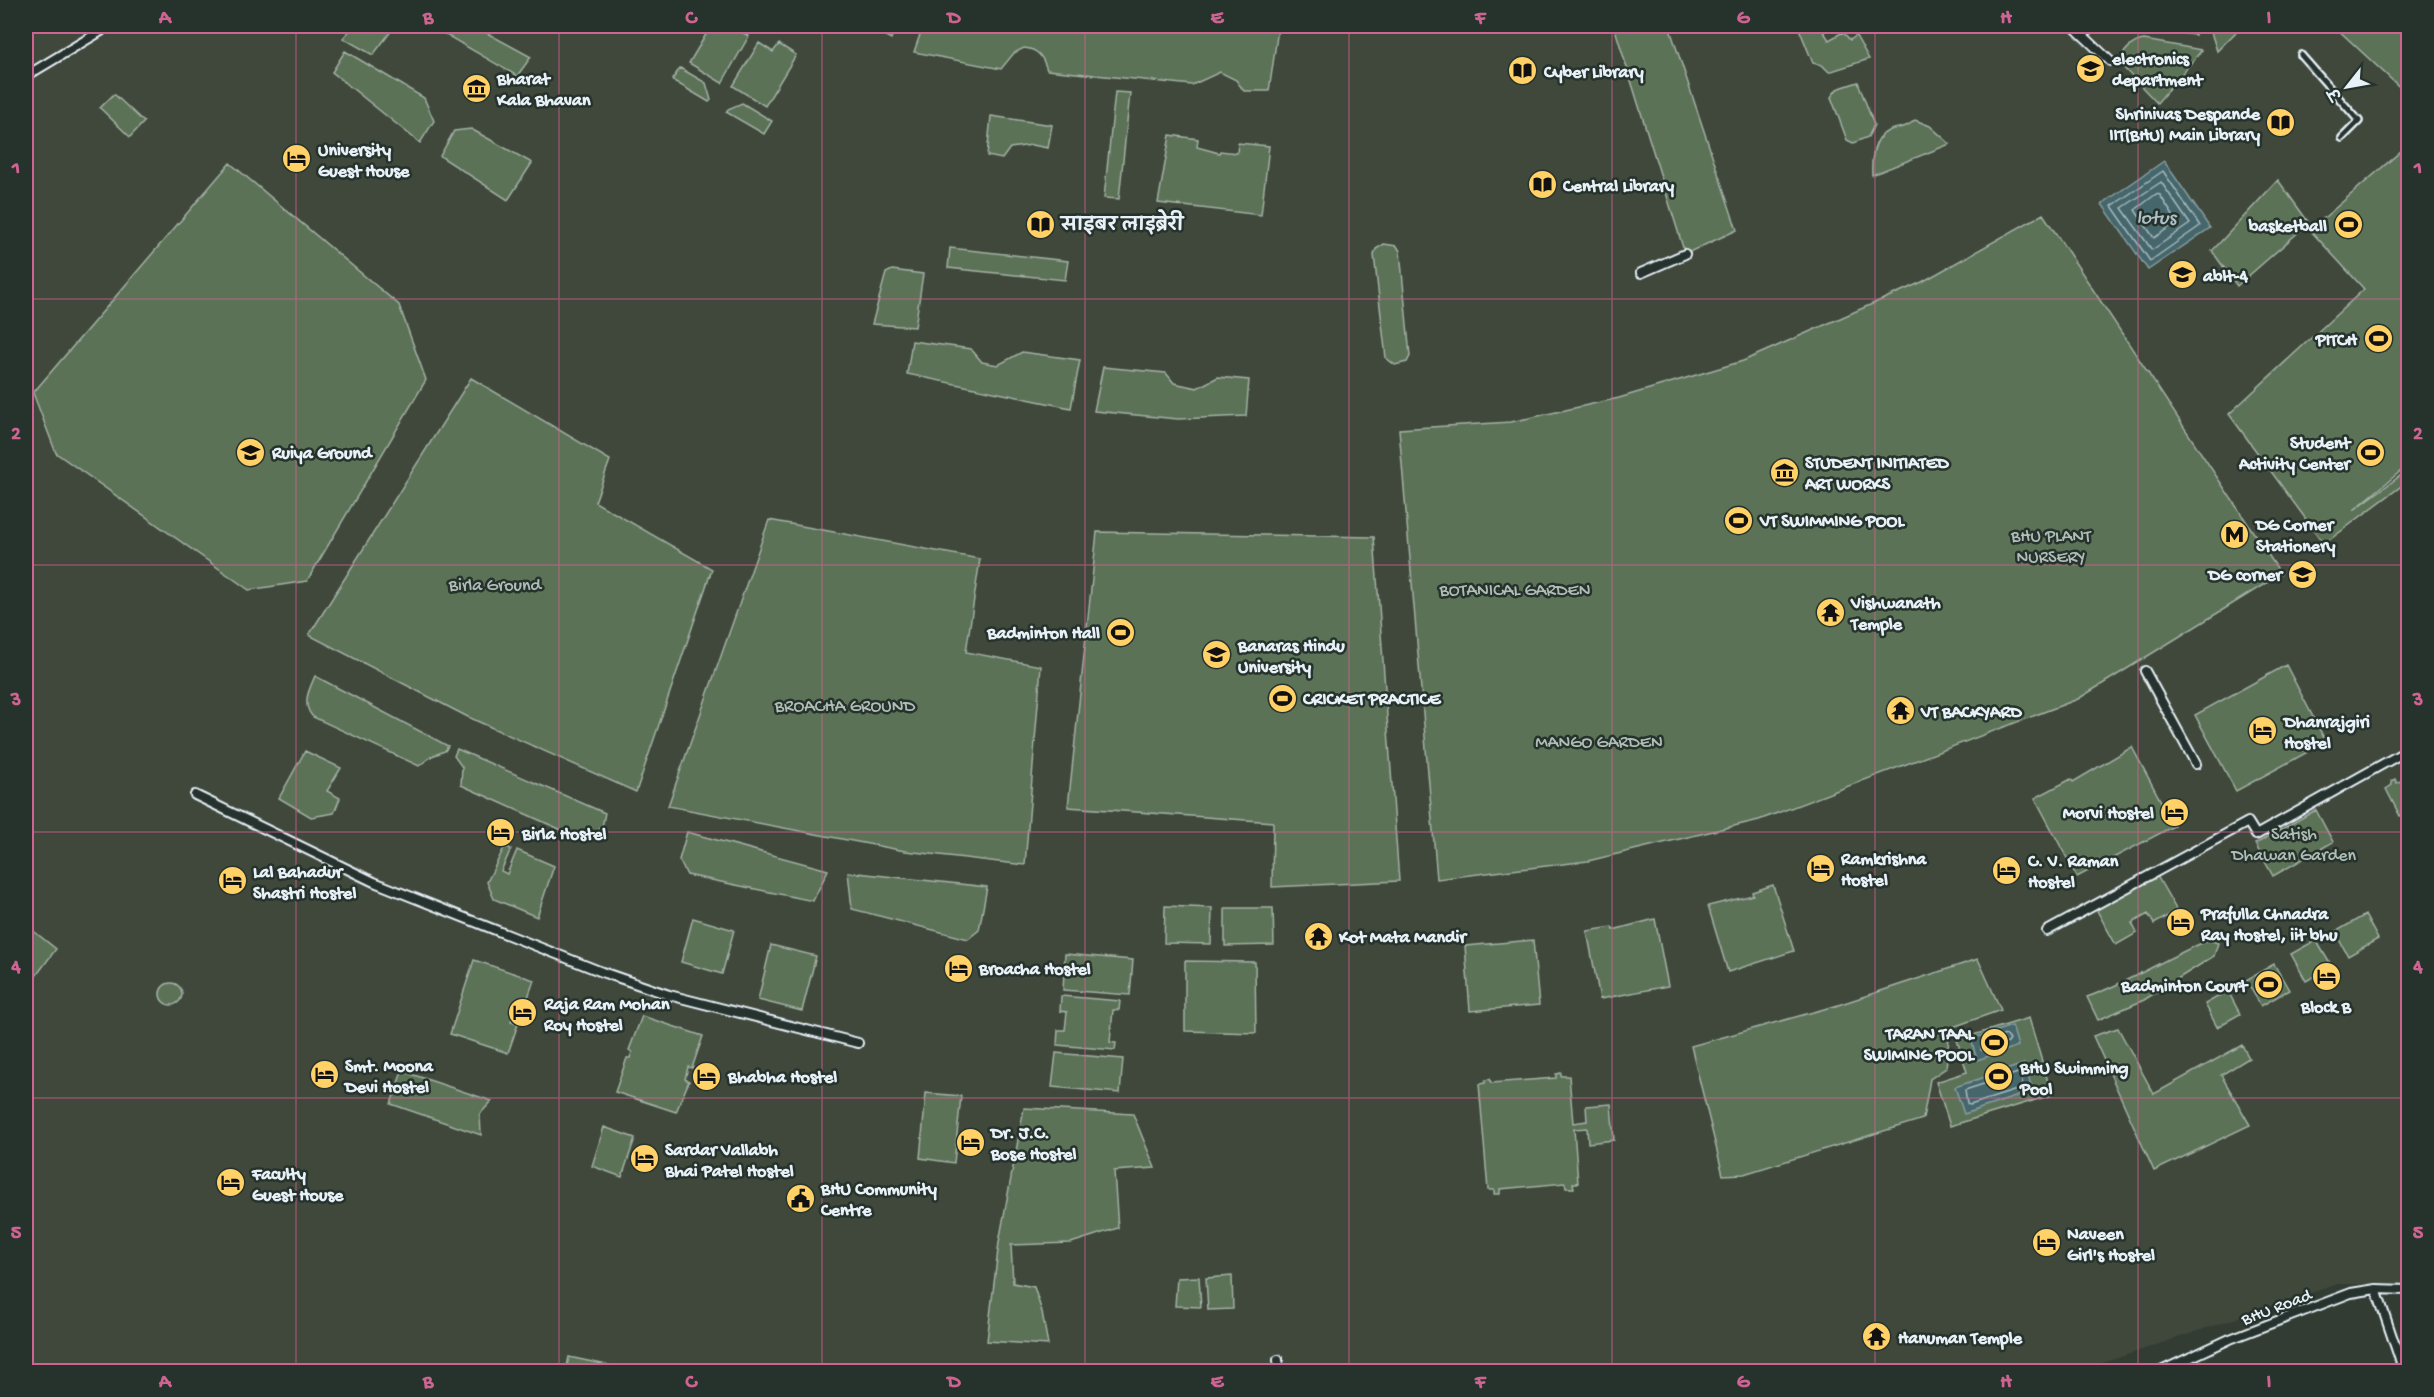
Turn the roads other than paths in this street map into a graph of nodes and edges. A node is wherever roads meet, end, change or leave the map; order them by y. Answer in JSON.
{"nodes":[{"id":1,"x":2073,"y":26,"type":"edge"},
{"id":2,"x":101,"y":31,"type":"dead end"},
{"id":3,"x":2301,"y":55,"type":"dead end"},
{"id":4,"x":2110,"y":61,"type":"dead end"},
{"id":5,"x":26,"y":76,"type":"edge"},
{"id":6,"x":2342,"y":138,"type":"dead end"},
{"id":7,"x":1685,"y":255,"type":"dead end"},
{"id":8,"x":1641,"y":273,"type":"dead end"},
{"id":9,"x":2145,"y":671,"type":"dead end"},
{"id":10,"x":2409,"y":750,"type":"edge"},
{"id":11,"x":2196,"y":764,"type":"dead end"},
{"id":12,"x":195,"y":795,"type":"dead end"},
{"id":13,"x":2047,"y":931,"type":"dead end"},
{"id":14,"x":858,"y":1043,"type":"dead end"},
{"id":15,"x":2376,"y":1289,"type":"junction"},
{"id":16,"x":2409,"y":1290,"type":"edge"},
{"id":17,"x":1278,"y":1360,"type":"dead end"},
{"id":18,"x":2405,"y":1368,"type":"edge"},
{"id":19,"x":1279,"y":1371,"type":"edge"},
{"id":20,"x":2159,"y":1371,"type":"edge"}],
"edges":[{"from":1,"to":4,"type":"street"},
{"from":2,"to":5,"type":"street"},
{"from":3,"to":6,"type":"street"},
{"from":7,"to":8,"type":"street"},
{"from":9,"to":11,"type":"street"},
{"from":10,"to":13,"type":"street"},
{"from":12,"to":14,"type":"street"},
{"from":15,"to":16,"type":"street","name":"BHU Road"},
{"from":15,"to":18,"type":"street"},
{"from":15,"to":20,"type":"street","name":"BHU Road"},
{"from":17,"to":19,"type":"street"}]}
